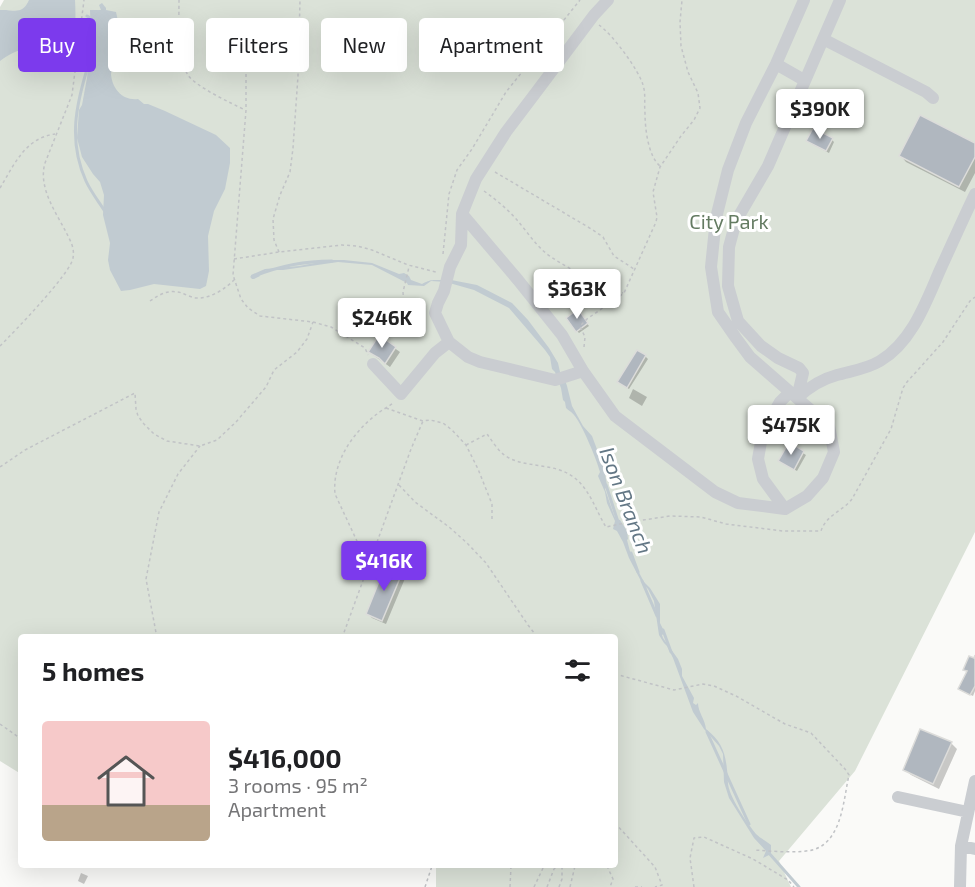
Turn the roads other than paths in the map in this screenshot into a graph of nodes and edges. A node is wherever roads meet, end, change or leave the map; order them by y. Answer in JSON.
{"nodes":[{"id":1,"x":608,"y":0,"type":"edge"},
{"id":2,"x":804,"y":0,"type":"edge"},
{"id":3,"x":840,"y":0,"type":"edge"},
{"id":4,"x":824,"y":39,"type":"junction"},
{"id":5,"x":776,"y":64,"type":"junction"},
{"id":6,"x":804,"y":80,"type":"junction"},
{"id":7,"x":933,"y":98,"type":"dead end"},
{"id":8,"x":975,"y":194,"type":"edge"},
{"id":9,"x":462,"y":214,"type":"junction"},
{"id":10,"x":449,"y":342,"type":"junction"},
{"id":11,"x":373,"y":364,"type":"road end"},
{"id":12,"x":577,"y":373,"type":"junction"},
{"id":13,"x":794,"y":395,"type":"junction"},
{"id":14,"x":785,"y":509,"type":"junction"},
{"id":15,"x":975,"y":781,"type":"edge"},
{"id":16,"x":898,"y":796,"type":"dead end"},
{"id":17,"x":968,"y":812,"type":"junction"},
{"id":18,"x":961,"y":846,"type":"junction"},
{"id":19,"x":975,"y":849,"type":"edge"},
{"id":20,"x":960,"y":887,"type":"edge"}],
"edges":[{"from":1,"to":9,"type":"street"},
{"from":2,"to":5,"type":"street"},
{"from":3,"to":4,"type":"street"},
{"from":4,"to":6,"type":"street"},
{"from":4,"to":7,"type":"street"},
{"from":5,"to":6,"type":"street"},
{"from":5,"to":13,"type":"street"},
{"from":6,"to":13,"type":"street"},
{"from":8,"to":13,"type":"street"},
{"from":9,"to":10,"type":"street"},
{"from":9,"to":12,"type":"street"},
{"from":10,"to":11,"type":"street"},
{"from":10,"to":12,"type":"street"},
{"from":12,"to":14,"type":"street"},
{"from":13,"to":14,"type":"street"},
{"from":13,"to":14,"type":"street"},
{"from":15,"to":17,"type":"street"},
{"from":16,"to":17,"type":"street"},
{"from":17,"to":18,"type":"street"},
{"from":18,"to":19,"type":"street"},
{"from":18,"to":20,"type":"street"}]}
